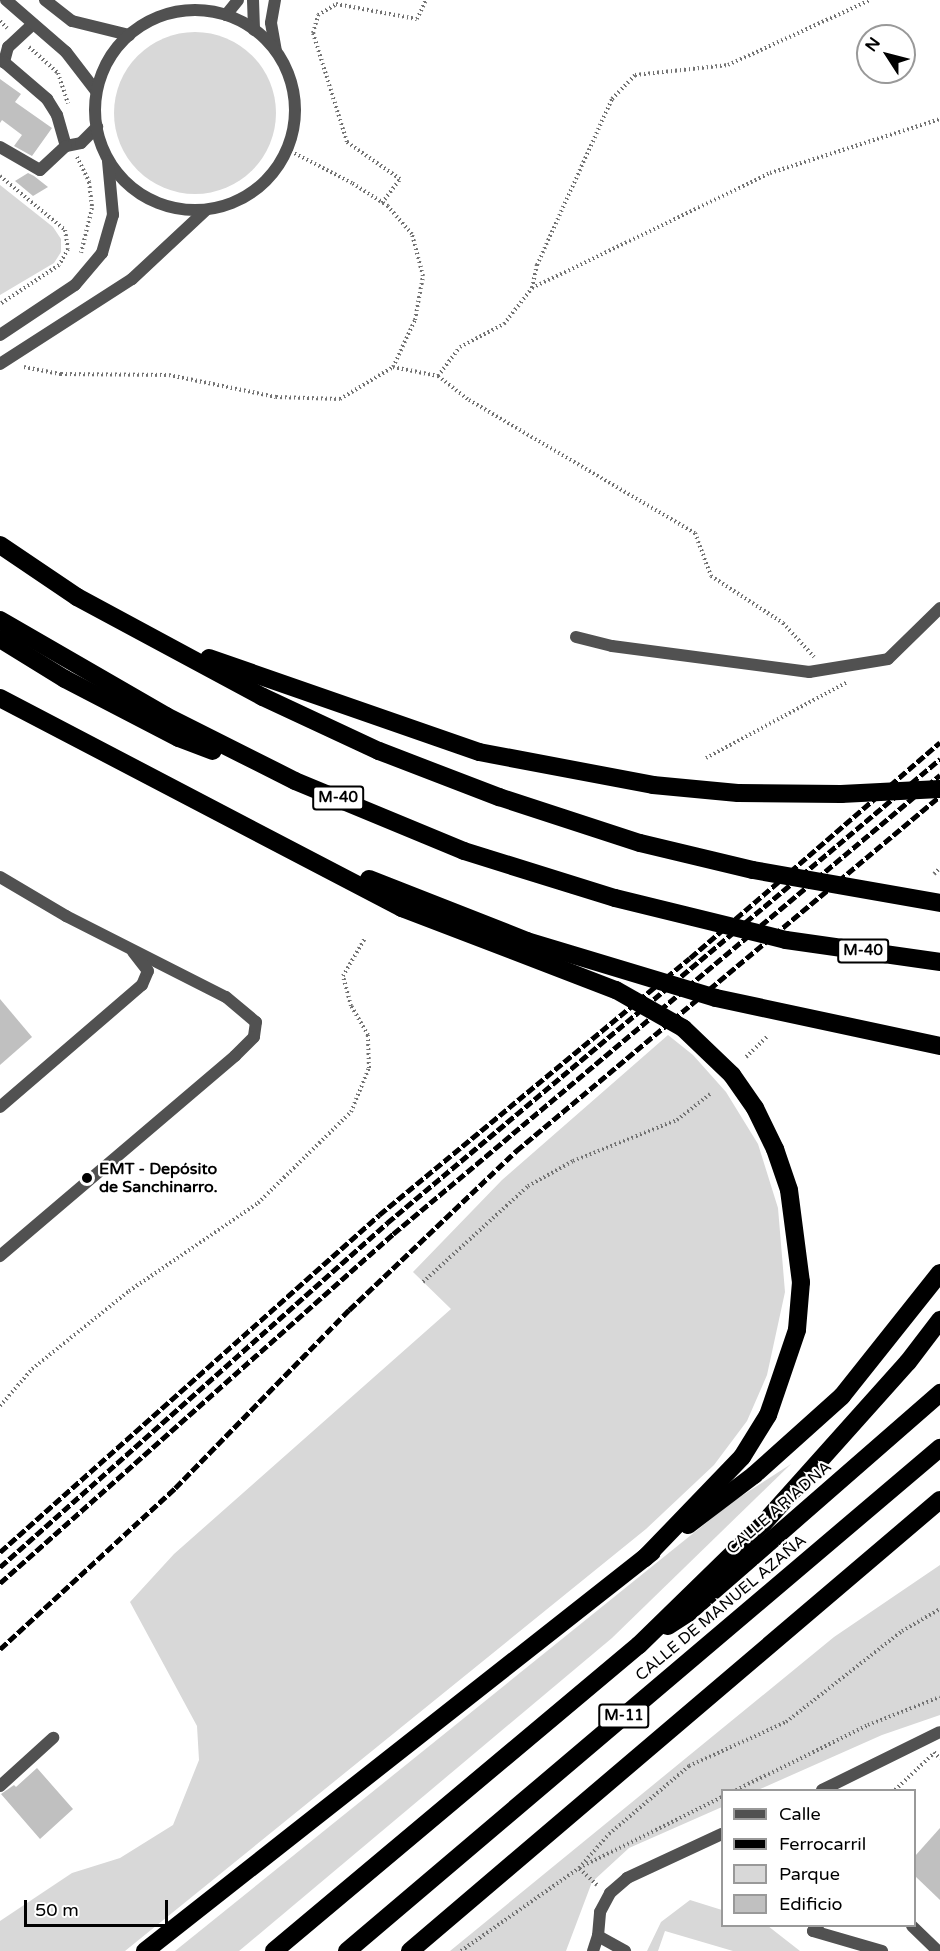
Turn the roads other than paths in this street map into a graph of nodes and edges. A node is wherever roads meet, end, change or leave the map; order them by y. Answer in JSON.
{"nodes":[{"id":1,"x":6,"y":0,"type":"edge"},
{"id":2,"x":45,"y":0,"type":"edge"},
{"id":3,"x":204,"y":0,"type":"edge"},
{"id":4,"x":238,"y":0,"type":"edge"},
{"id":5,"x":253,"y":0,"type":"edge"},
{"id":6,"x":275,"y":0,"type":"edge"},
{"id":7,"x":194,"y":10,"type":"junction"},
{"id":8,"x":226,"y":15,"type":"junction"},
{"id":9,"x":33,"y":24,"type":"junction"},
{"id":10,"x":254,"y":30,"type":"junction"},
{"id":11,"x":129,"y":35,"type":"junction"},
{"id":12,"x":4,"y":43,"type":"edge"},
{"id":13,"x":276,"y":51,"type":"junction"},
{"id":14,"x":2,"y":66,"type":"edge"},
{"id":15,"x":96,"y":91,"type":"junction"},
{"id":16,"x":97,"y":127,"type":"junction"},
{"id":17,"x":66,"y":146,"type":"junction"},
{"id":18,"x":0,"y":147,"type":"edge"},
{"id":19,"x":108,"y":161,"type":"junction"},
{"id":20,"x":206,"y":210,"type":"junction"},
{"id":21,"x":0,"y":334,"type":"edge"},
{"id":22,"x":0,"y":364,"type":"edge"},
{"id":23,"x":0,"y":545,"type":"edge"},
{"id":24,"x":940,"y":608,"type":"edge"},
{"id":25,"x":0,"y":620,"type":"edge"},
{"id":26,"x":576,"y":636,"type":"dead end"},
{"id":27,"x":152,"y":638,"type":"junction"},
{"id":28,"x":0,"y":639,"type":"edge"},
{"id":29,"x":0,"y":698,"type":"edge"},
{"id":30,"x":295,"y":780,"type":"junction"},
{"id":31,"x":940,"y":789,"type":"edge"},
{"id":32,"x":268,"y":837,"type":"junction"},
{"id":33,"x":0,"y":877,"type":"edge"},
{"id":34,"x":940,"y":903,"type":"edge"},
{"id":35,"x":130,"y":949,"type":"junction"},
{"id":36,"x":940,"y":962,"type":"edge"},
{"id":37,"x":940,"y":1046,"type":"edge"},
{"id":38,"x":0,"y":1107,"type":"edge"},
{"id":39,"x":0,"y":1256,"type":"edge"},
{"id":40,"x":940,"y":1273,"type":"edge"},
{"id":41,"x":940,"y":1320,"type":"edge"},
{"id":42,"x":940,"y":1393,"type":"edge"},
{"id":43,"x":936,"y":1453,"type":"edge"},
{"id":44,"x":940,"y":1500,"type":"edge"},
{"id":45,"x":644,"y":1559,"type":"junction"},
{"id":46,"x":639,"y":1645,"type":"junction"},
{"id":47,"x":940,"y":1732,"type":"edge"},
{"id":48,"x":53,"y":1738,"type":"dead end"},
{"id":49,"x":0,"y":1786,"type":"edge"},
{"id":50,"x":826,"y":1789,"type":"edge"},
{"id":51,"x":721,"y":1835,"type":"edge"},
{"id":52,"x":817,"y":1927,"type":"edge"},
{"id":53,"x":913,"y":1927,"type":"edge"},
{"id":54,"x":598,"y":1936,"type":"junction"},
{"id":55,"x":145,"y":1951,"type":"edge"},
{"id":56,"x":274,"y":1951,"type":"edge"},
{"id":57,"x":347,"y":1951,"type":"edge"},
{"id":58,"x":410,"y":1951,"type":"edge"},
{"id":59,"x":593,"y":1951,"type":"edge"},
{"id":60,"x":625,"y":1951,"type":"edge"},
{"id":61,"x":882,"y":1951,"type":"edge"},
{"id":62,"x":938,"y":1951,"type":"edge"}],
"edges":[{"from":1,"to":9,"type":"street"},
{"from":2,"to":11,"type":"street"},
{"from":3,"to":7,"type":"street"},
{"from":4,"to":8,"type":"street"},
{"from":5,"to":10,"type":"street"},
{"from":6,"to":13,"type":"street"},
{"from":7,"to":8,"type":"street"},
{"from":7,"to":11,"type":"street"},
{"from":8,"to":10,"type":"street"},
{"from":9,"to":12,"type":"street"},
{"from":9,"to":15,"type":"street"},
{"from":10,"to":13,"type":"street"},
{"from":11,"to":15,"type":"street"},
{"from":12,"to":14,"type":"street"},
{"from":13,"to":20,"type":"street"},
{"from":14,"to":17,"type":"street"},
{"from":15,"to":16,"type":"street"},
{"from":16,"to":17,"type":"street"},
{"from":16,"to":19,"type":"street"},
{"from":17,"to":18,"type":"street"},
{"from":19,"to":20,"type":"street"},
{"from":19,"to":21,"type":"street"},
{"from":20,"to":22,"type":"street"},
{"from":23,"to":27,"type":"highway"},
{"from":24,"to":26,"type":"street"},
{"from":25,"to":30,"type":"highway","number":"M-40"},
{"from":27,"to":31,"type":"highway"},
{"from":27,"to":34,"type":"highway"},
{"from":28,"to":30,"type":"highway"},
{"from":29,"to":32,"type":"highway"},
{"from":30,"to":36,"type":"highway","number":"M-40"},
{"from":32,"to":37,"type":"highway"},
{"from":32,"to":45,"type":"highway"},
{"from":33,"to":35,"type":"street"},
{"from":35,"to":38,"type":"street"},
{"from":35,"to":39,"type":"street"},
{"from":40,"to":45,"type":"highway"},
{"from":41,"to":46,"type":"highway"},
{"from":42,"to":46,"type":"highway","name":"CALLE ARIADNA","number":"M-11"},
{"from":43,"to":57,"type":"highway","name":"CALLE DE MANUEL AZAÑA","number":"M-11"},
{"from":44,"to":58,"type":"highway"},
{"from":45,"to":55,"type":"highway"},
{"from":46,"to":56,"type":"highway","name":"CALLE DE MANUEL AZAÑA","number":"M-11"},
{"from":47,"to":50,"type":"street"},
{"from":48,"to":49,"type":"street"},
{"from":51,"to":54,"type":"street"},
{"from":52,"to":61,"type":"street"},
{"from":53,"to":62,"type":"street"},
{"from":54,"to":59,"type":"street"},
{"from":54,"to":60,"type":"street"}]}
